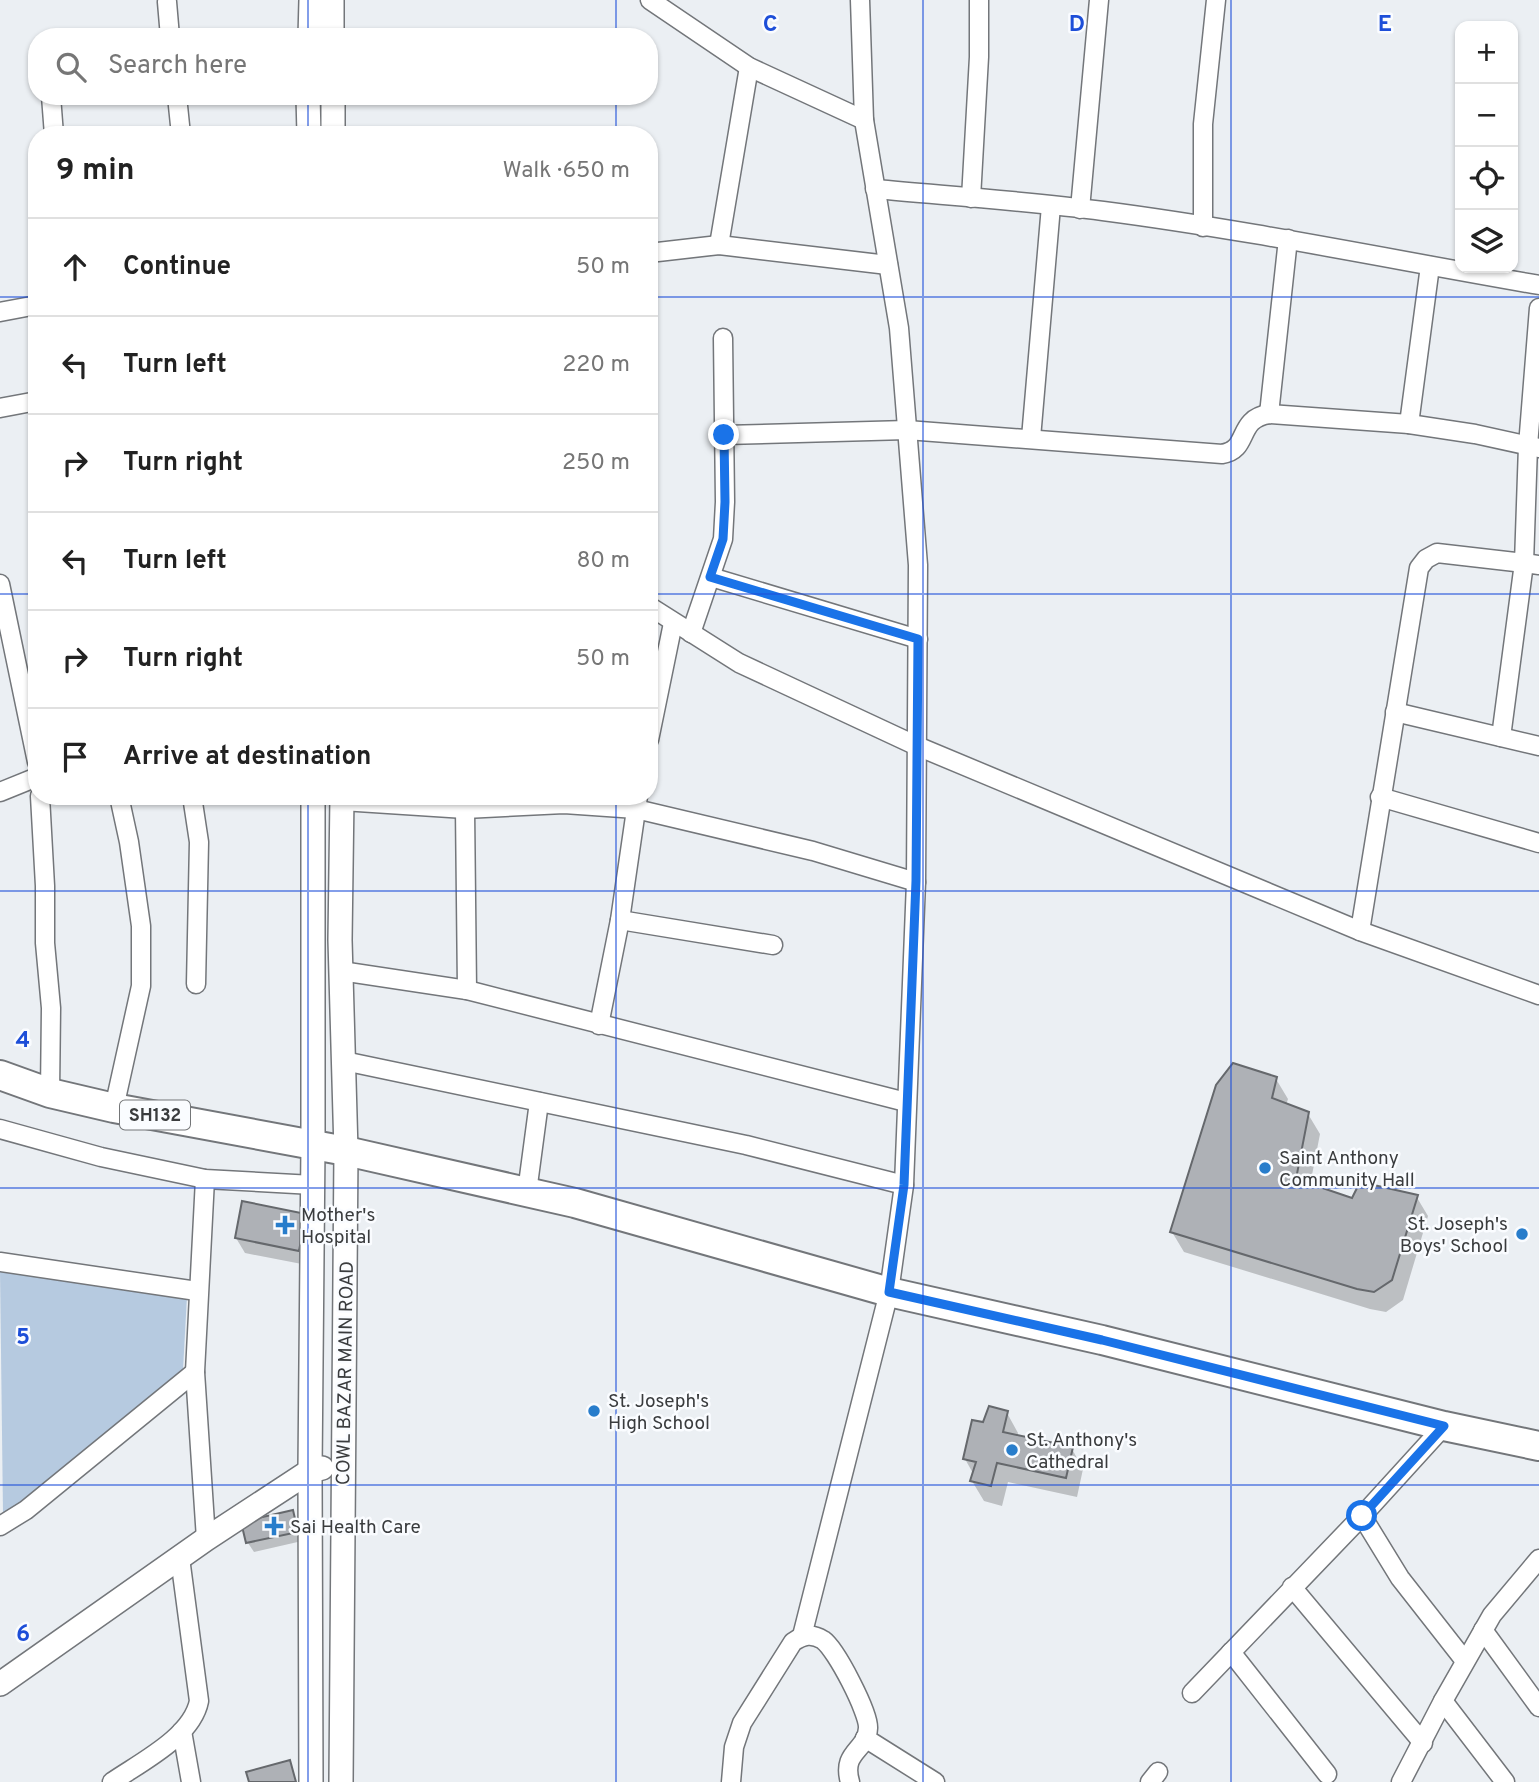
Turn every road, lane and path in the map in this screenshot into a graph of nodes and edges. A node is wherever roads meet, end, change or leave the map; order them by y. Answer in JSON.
{"nodes":[{"id":1,"x":311,"y":0,"type":"edge"},
{"id":2,"x":332,"y":0,"type":"edge"},
{"id":3,"x":650,"y":0,"type":"edge"},
{"id":4,"x":860,"y":0,"type":"edge"},
{"id":5,"x":979,"y":0,"type":"edge"},
{"id":6,"x":1099,"y":0,"type":"edge"},
{"id":7,"x":1216,"y":0,"type":"edge"},
{"id":8,"x":167,"y":2,"type":"dead end"},
{"id":9,"x":169,"y":28,"type":"edge"},
{"id":10,"x":310,"y":28,"type":"edge"},
{"id":11,"x":332,"y":28,"type":"edge"},
{"id":12,"x":749,"y":67,"type":"junction"},
{"id":13,"x":52,"y":105,"type":"edge"},
{"id":14,"x":178,"y":105,"type":"edge"},
{"id":15,"x":308,"y":105,"type":"edge"},
{"id":16,"x":333,"y":105,"type":"edge"},
{"id":17,"x":863,"y":120,"type":"junction"},
{"id":18,"x":53,"y":126,"type":"edge"},
{"id":19,"x":180,"y":126,"type":"edge"},
{"id":20,"x":309,"y":126,"type":"edge"},
{"id":21,"x":333,"y":126,"type":"edge"},
{"id":22,"x":875,"y":189,"type":"junction"},
{"id":23,"x":971,"y":198,"type":"junction"},
{"id":24,"x":1051,"y":206,"type":"junction"},
{"id":25,"x":1080,"y":209,"type":"junction"},
{"id":26,"x":1203,"y":227,"type":"junction"},
{"id":27,"x":1288,"y":239,"type":"junction"},
{"id":28,"x":719,"y":245,"type":"junction"},
{"id":29,"x":658,"y":252,"type":"edge"},
{"id":30,"x":888,"y":265,"type":"junction"},
{"id":31,"x":1430,"y":266,"type":"junction"},
{"id":32,"x":1539,"y":285,"type":"edge"},
{"id":33,"x":28,"y":306,"type":"edge"},
{"id":34,"x":1539,"y":308,"type":"edge"},
{"id":35,"x":0,"y":312,"type":"edge"},
{"id":36,"x":723,"y":338,"type":"dead end"},
{"id":37,"x":28,"y":403,"type":"edge"},
{"id":38,"x":0,"y":408,"type":"edge"},
{"id":39,"x":1269,"y":414,"type":"junction"},
{"id":40,"x":1409,"y":424,"type":"junction"},
{"id":41,"x":907,"y":430,"type":"junction"},
{"id":42,"x":724,"y":435,"type":"junction"},
{"id":43,"x":1031,"y":438,"type":"junction"},
{"id":44,"x":1533,"y":447,"type":"edge"},
{"id":45,"x":1532,"y":564,"type":"edge"},
{"id":46,"x":710,"y":577,"type":"junction"},
{"id":47,"x":0,"y":584,"type":"edge"},
{"id":48,"x":658,"y":612,"type":"edge"},
{"id":49,"x":673,"y":623,"type":"junction"},
{"id":50,"x":691,"y":633,"type":"junction"},
{"id":51,"x":918,"y":639,"type":"junction"},
{"id":52,"x":658,"y":696,"type":"edge"},
{"id":53,"x":1395,"y":712,"type":"junction"},
{"id":54,"x":28,"y":719,"type":"edge"},
{"id":55,"x":1501,"y":737,"type":"junction"},
{"id":56,"x":917,"y":746,"type":"junction"},
{"id":57,"x":1539,"y":746,"type":"edge"},
{"id":58,"x":28,"y":781,"type":"edge"},
{"id":59,"x":0,"y":792,"type":"edge"},
{"id":60,"x":1380,"y":797,"type":"junction"},
{"id":61,"x":40,"y":805,"type":"edge"},
{"id":62,"x":121,"y":805,"type":"edge"},
{"id":63,"x":193,"y":805,"type":"edge"},
{"id":64,"x":313,"y":805,"type":"edge"},
{"id":65,"x":342,"y":805,"type":"edge"},
{"id":66,"x":416,"y":805,"type":"edge"},
{"id":67,"x":544,"y":805,"type":"edge"},
{"id":68,"x":637,"y":805,"type":"edge"},
{"id":69,"x":644,"y":805,"type":"edge"},
{"id":70,"x":465,"y":809,"type":"junction"},
{"id":71,"x":1539,"y":843,"type":"edge"},
{"id":72,"x":916,"y":881,"type":"junction"},
{"id":73,"x":620,"y":920,"type":"junction"},
{"id":74,"x":1360,"y":931,"type":"junction"},
{"id":75,"x":773,"y":945,"type":"dead end"},
{"id":76,"x":341,"y":971,"type":"junction"},
{"id":77,"x":195,"y":985,"type":"dead end"},
{"id":78,"x":467,"y":990,"type":"junction"},
{"id":79,"x":1539,"y":995,"type":"edge"},
{"id":80,"x":599,"y":1025,"type":"junction"},
{"id":81,"x":344,"y":1061,"type":"junction"},
{"id":82,"x":0,"y":1075,"type":"edge"},
{"id":83,"x":50,"y":1093,"type":"junction"},
{"id":84,"x":539,"y":1102,"type":"junction"},
{"id":85,"x":906,"y":1102,"type":"junction"},
{"id":86,"x":114,"y":1108,"type":"junction"},
{"id":87,"x":0,"y":1129,"type":"edge"},
{"id":88,"x":313,"y":1146,"type":"junction"},
{"id":89,"x":346,"y":1151,"type":"junction"},
{"id":90,"x":205,"y":1179,"type":"junction"},
{"id":91,"x":313,"y":1185,"type":"junction"},
{"id":92,"x":904,"y":1185,"type":"junction"},
{"id":93,"x":527,"y":1192,"type":"junction"},
{"id":94,"x":0,"y":1262,"type":"edge"},
{"id":95,"x":197,"y":1291,"type":"junction"},
{"id":96,"x":889,"y":1292,"type":"junction"},
{"id":97,"x":195,"y":1372,"type":"junction"},
{"id":98,"x":1444,"y":1426,"type":"junction"},
{"id":99,"x":1539,"y":1446,"type":"edge"},
{"id":100,"x":344,"y":1464,"type":"junction"},
{"id":101,"x":310,"y":1471,"type":"junction"},
{"id":102,"x":1362,"y":1516,"type":"junction"},
{"id":103,"x":0,"y":1526,"type":"edge"},
{"id":104,"x":206,"y":1539,"type":"junction"},
{"id":105,"x":180,"y":1558,"type":"junction"},
{"id":106,"x":1538,"y":1561,"type":"edge"},
{"id":107,"x":1292,"y":1587,"type":"junction"},
{"id":108,"x":1483,"y":1630,"type":"junction"},
{"id":109,"x":802,"y":1636,"type":"junction"},
{"id":110,"x":1231,"y":1652,"type":"junction"},
{"id":111,"x":1465,"y":1661,"type":"junction"},
{"id":112,"x":0,"y":1684,"type":"edge"},
{"id":113,"x":1192,"y":1693,"type":"dead end"},
{"id":114,"x":1443,"y":1701,"type":"junction"},
{"id":115,"x":1539,"y":1707,"type":"edge"},
{"id":116,"x":182,"y":1731,"type":"junction"},
{"id":117,"x":865,"y":1738,"type":"junction"},
{"id":118,"x":1423,"y":1742,"type":"junction"},
{"id":119,"x":1325,"y":1779,"type":"edge"},
{"id":120,"x":1503,"y":1781,"type":"edge"},
{"id":121,"x":112,"y":1782,"type":"edge"},
{"id":122,"x":191,"y":1782,"type":"edge"},
{"id":123,"x":311,"y":1782,"type":"edge"},
{"id":124,"x":341,"y":1782,"type":"edge"},
{"id":125,"x":731,"y":1782,"type":"edge"},
{"id":126,"x":850,"y":1782,"type":"edge"},
{"id":127,"x":935,"y":1782,"type":"edge"},
{"id":128,"x":1401,"y":1782,"type":"edge"}],
"edges":[{"from":1,"to":10,"type":"street"},
{"from":2,"to":11,"type":"street"},
{"from":3,"to":12,"type":"street"},
{"from":4,"to":17,"type":"street"},
{"from":5,"to":23,"type":"street"},
{"from":6,"to":25,"type":"street"},
{"from":7,"to":26,"type":"street"},
{"from":8,"to":9,"type":"street"},
{"from":12,"to":17,"type":"street"},
{"from":12,"to":28,"type":"street"},
{"from":13,"to":18,"type":"street"},
{"from":14,"to":19,"type":"street"},
{"from":15,"to":20,"type":"street"},
{"from":16,"to":21,"type":"street"},
{"from":17,"to":22,"type":"street"},
{"from":22,"to":23,"type":"street"},
{"from":22,"to":30,"type":"street"},
{"from":23,"to":24,"type":"street"},
{"from":24,"to":25,"type":"street"},
{"from":24,"to":43,"type":"street"},
{"from":25,"to":26,"type":"street"},
{"from":26,"to":27,"type":"street"},
{"from":27,"to":31,"type":"street"},
{"from":27,"to":39,"type":"street"},
{"from":28,"to":29,"type":"street"},
{"from":28,"to":30,"type":"street"},
{"from":30,"to":41,"type":"street"},
{"from":31,"to":32,"type":"street"},
{"from":31,"to":40,"type":"street"},
{"from":33,"to":35,"type":"street"},
{"from":34,"to":44,"type":"street"},
{"from":36,"to":42,"type":"street"},
{"from":37,"to":38,"type":"street"},
{"from":39,"to":40,"type":"street"},
{"from":39,"to":43,"type":"street"},
{"from":40,"to":44,"type":"street"},
{"from":41,"to":42,"type":"street"},
{"from":41,"to":43,"type":"street"},
{"from":41,"to":51,"type":"street"},
{"from":42,"to":46,"type":"street"},
{"from":44,"to":45,"type":"street"},
{"from":45,"to":53,"type":"street"},
{"from":45,"to":55,"type":"street"},
{"from":46,"to":50,"type":"street"},
{"from":46,"to":51,"type":"street"},
{"from":47,"to":54,"type":"street"},
{"from":48,"to":49,"type":"street"},
{"from":49,"to":50,"type":"street"},
{"from":49,"to":52,"type":"street"},
{"from":50,"to":56,"type":"street"},
{"from":51,"to":56,"type":"street"},
{"from":53,"to":55,"type":"street"},
{"from":53,"to":60,"type":"street"},
{"from":55,"to":57,"type":"street"},
{"from":56,"to":72,"type":"street"},
{"from":56,"to":74,"type":"street"},
{"from":58,"to":59,"type":"street"},
{"from":60,"to":71,"type":"street"},
{"from":60,"to":74,"type":"street"},
{"from":61,"to":83,"type":"street"},
{"from":62,"to":86,"type":"street"},
{"from":63,"to":77,"type":"street"},
{"from":64,"to":88,"type":"street"},
{"from":65,"to":76,"type":"street","name":"COWL BAZAR MAIN ROAD"},
{"from":66,"to":70,"type":"street"},
{"from":67,"to":70,"type":"street"},
{"from":68,"to":73,"type":"street"},
{"from":69,"to":72,"type":"street"},
{"from":70,"to":78,"type":"street"},
{"from":72,"to":85,"type":"street"},
{"from":73,"to":75,"type":"street"},
{"from":73,"to":80,"type":"street"},
{"from":74,"to":79,"type":"street"},
{"from":76,"to":78,"type":"street"},
{"from":76,"to":81,"type":"street","name":"COWL BAZAR MAIN ROAD"},
{"from":78,"to":80,"type":"street"},
{"from":80,"to":85,"type":"street"},
{"from":81,"to":84,"type":"street"},
{"from":81,"to":89,"type":"street","name":"COWL BAZAR MAIN ROAD"},
{"from":82,"to":83,"type":"main road","number":"SH132"},
{"from":83,"to":86,"type":"main road","number":"SH132"},
{"from":84,"to":92,"type":"street"},
{"from":84,"to":93,"type":"street"},
{"from":85,"to":92,"type":"street"},
{"from":86,"to":88,"type":"main road","number":"SH132"},
{"from":87,"to":90,"type":"street"},
{"from":88,"to":89,"type":"main road","number":"SH132"},
{"from":88,"to":91,"type":"street"},
{"from":89,"to":93,"type":"main road","number":"SH132"},
{"from":89,"to":100,"type":"street","name":"COWL BAZAR MAIN ROAD"},
{"from":90,"to":91,"type":"street"},
{"from":90,"to":95,"type":"street"},
{"from":91,"to":101,"type":"street"},
{"from":92,"to":96,"type":"street"},
{"from":93,"to":96,"type":"main road","number":"SH132"},
{"from":94,"to":95,"type":"street"},
{"from":95,"to":97,"type":"street"},
{"from":96,"to":98,"type":"main road","number":"SH132"},
{"from":96,"to":109,"type":"street"},
{"from":97,"to":103,"type":"street"},
{"from":97,"to":104,"type":"street"},
{"from":98,"to":99,"type":"main road","number":"SH132"},
{"from":98,"to":102,"type":"street"},
{"from":100,"to":101,"type":"street"},
{"from":100,"to":124,"type":"street","name":"COWL BAZAR MAIN ROAD"},
{"from":101,"to":104,"type":"street"},
{"from":101,"to":123,"type":"street"},
{"from":102,"to":107,"type":"street"},
{"from":102,"to":111,"type":"street"},
{"from":104,"to":105,"type":"street"},
{"from":105,"to":112,"type":"street"},
{"from":105,"to":116,"type":"street"},
{"from":106,"to":108,"type":"street"},
{"from":107,"to":110,"type":"street"},
{"from":107,"to":118,"type":"street"},
{"from":108,"to":111,"type":"street"},
{"from":108,"to":115,"type":"street"},
{"from":109,"to":117,"type":"street"},
{"from":109,"to":125,"type":"street"},
{"from":110,"to":113,"type":"street"},
{"from":110,"to":119,"type":"street"},
{"from":111,"to":114,"type":"street"},
{"from":114,"to":118,"type":"street"},
{"from":114,"to":120,"type":"street"},
{"from":116,"to":121,"type":"street"},
{"from":116,"to":122,"type":"street"},
{"from":117,"to":126,"type":"street"},
{"from":117,"to":127,"type":"street"},
{"from":118,"to":128,"type":"street"}]}
